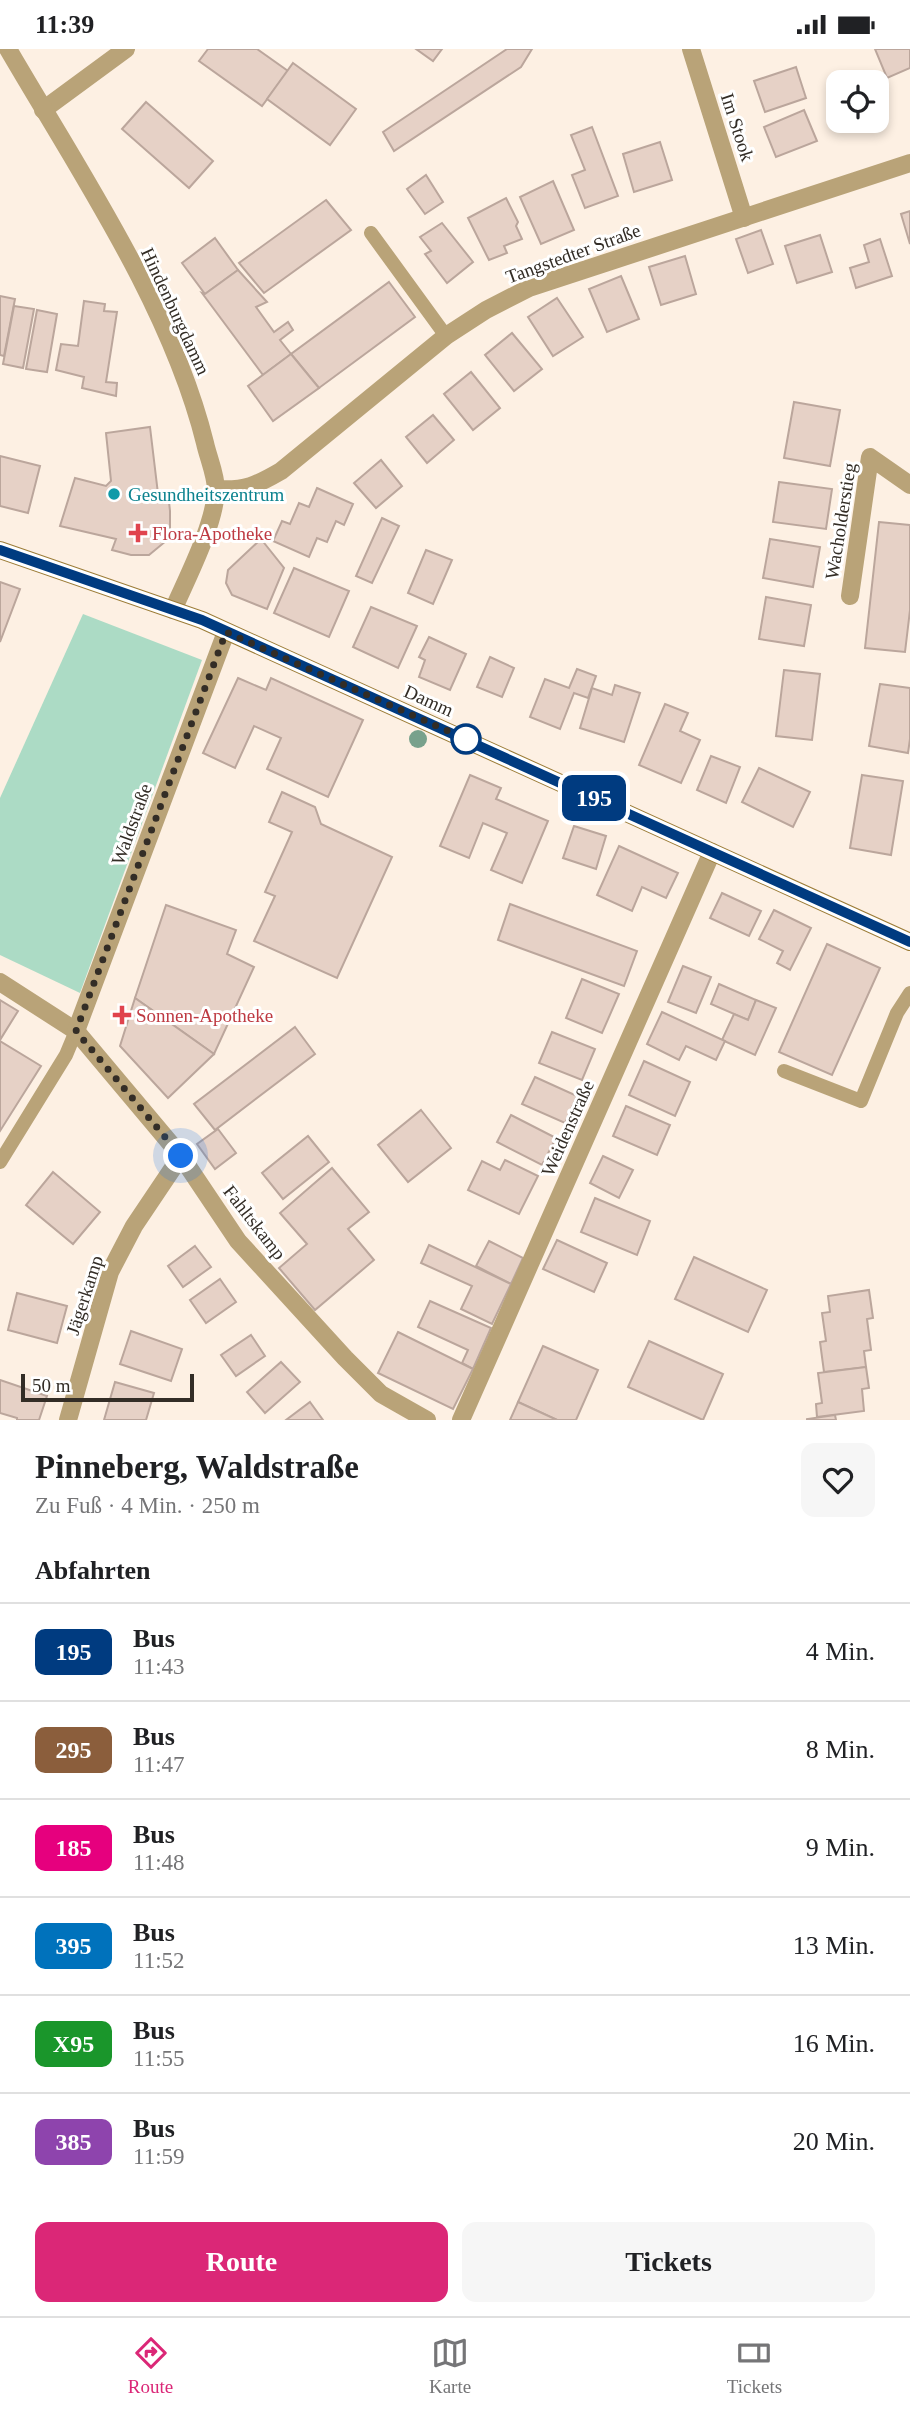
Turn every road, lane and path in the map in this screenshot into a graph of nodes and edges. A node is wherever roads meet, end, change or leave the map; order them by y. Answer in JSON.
{"nodes":[{"id":1,"x":8,"y":49,"type":"edge"},
{"id":2,"x":126,"y":49,"type":"edge"},
{"id":3,"x":691,"y":49,"type":"edge"},
{"id":4,"x":43,"y":110,"type":"junction"},
{"id":5,"x":910,"y":163,"type":"edge"},
{"id":6,"x":744,"y":218,"type":"junction"},
{"id":7,"x":371,"y":233,"type":"dead end"},
{"id":8,"x":446,"y":336,"type":"junction"},
{"id":9,"x":910,"y":485,"type":"edge"},
{"id":10,"x":216,"y":489,"type":"junction"},
{"id":11,"x":0,"y":550,"type":"edge"},
{"id":12,"x":850,"y":596,"type":"dead end"},
{"id":13,"x":173,"y":610,"type":"junction"},
{"id":14,"x":226,"y":632,"type":"junction"},
{"id":15,"x":712,"y":852,"type":"junction"},
{"id":16,"x":910,"y":942,"type":"edge"},
{"id":17,"x":0,"y":982,"type":"edge"},
{"id":18,"x":910,"y":993,"type":"edge"},
{"id":19,"x":76,"y":1031,"type":"junction"},
{"id":20,"x":784,"y":1071,"type":"dead end"},
{"id":21,"x":181,"y":1156,"type":"junction"},
{"id":22,"x":0,"y":1162,"type":"edge"},
{"id":23,"x":394,"y":1413,"type":"edge"},
{"id":24,"x":68,"y":1420,"type":"edge"},
{"id":25,"x":427,"y":1420,"type":"edge"},
{"id":26,"x":461,"y":1420,"type":"edge"}],
"edges":[{"from":1,"to":4,"type":"street","name":"Hindenburgdamm"},
{"from":2,"to":4,"type":"street"},
{"from":3,"to":6,"type":"street","name":"Im Stook"},
{"from":4,"to":10,"type":"street","name":"Hindenburgdamm"},
{"from":5,"to":6,"type":"street","name":"Tangstedter Straße"},
{"from":6,"to":8,"type":"street","name":"Tangstedter Straße"},
{"from":7,"to":8,"type":"lane"},
{"from":8,"to":10,"type":"street","name":"Tangstedter Straße"},
{"from":9,"to":12,"type":"street","name":"Wacholderstieg"},
{"from":10,"to":13,"type":"street","name":"Hindenburgdamm"},
{"from":11,"to":13,"type":"main road","name":"Damm"},
{"from":13,"to":14,"type":"main road","name":"Damm"},
{"from":14,"to":15,"type":"main road","name":"Damm"},
{"from":14,"to":19,"type":"street","name":"Waldstraße"},
{"from":15,"to":16,"type":"main road","name":"Damm"},
{"from":15,"to":26,"type":"street","name":"Weidenstraße"},
{"from":17,"to":19,"type":"street","name":"Fahltskamp"},
{"from":18,"to":20,"type":"lane"},
{"from":19,"to":21,"type":"street","name":"Fahltskamp"},
{"from":19,"to":22,"type":"lane"},
{"from":21,"to":23,"type":"street","name":"Fahltskamp"},
{"from":21,"to":24,"type":"street","name":"Jägerkamp"},
{"from":23,"to":25,"type":"street","name":"Fahltskamp"}]}
